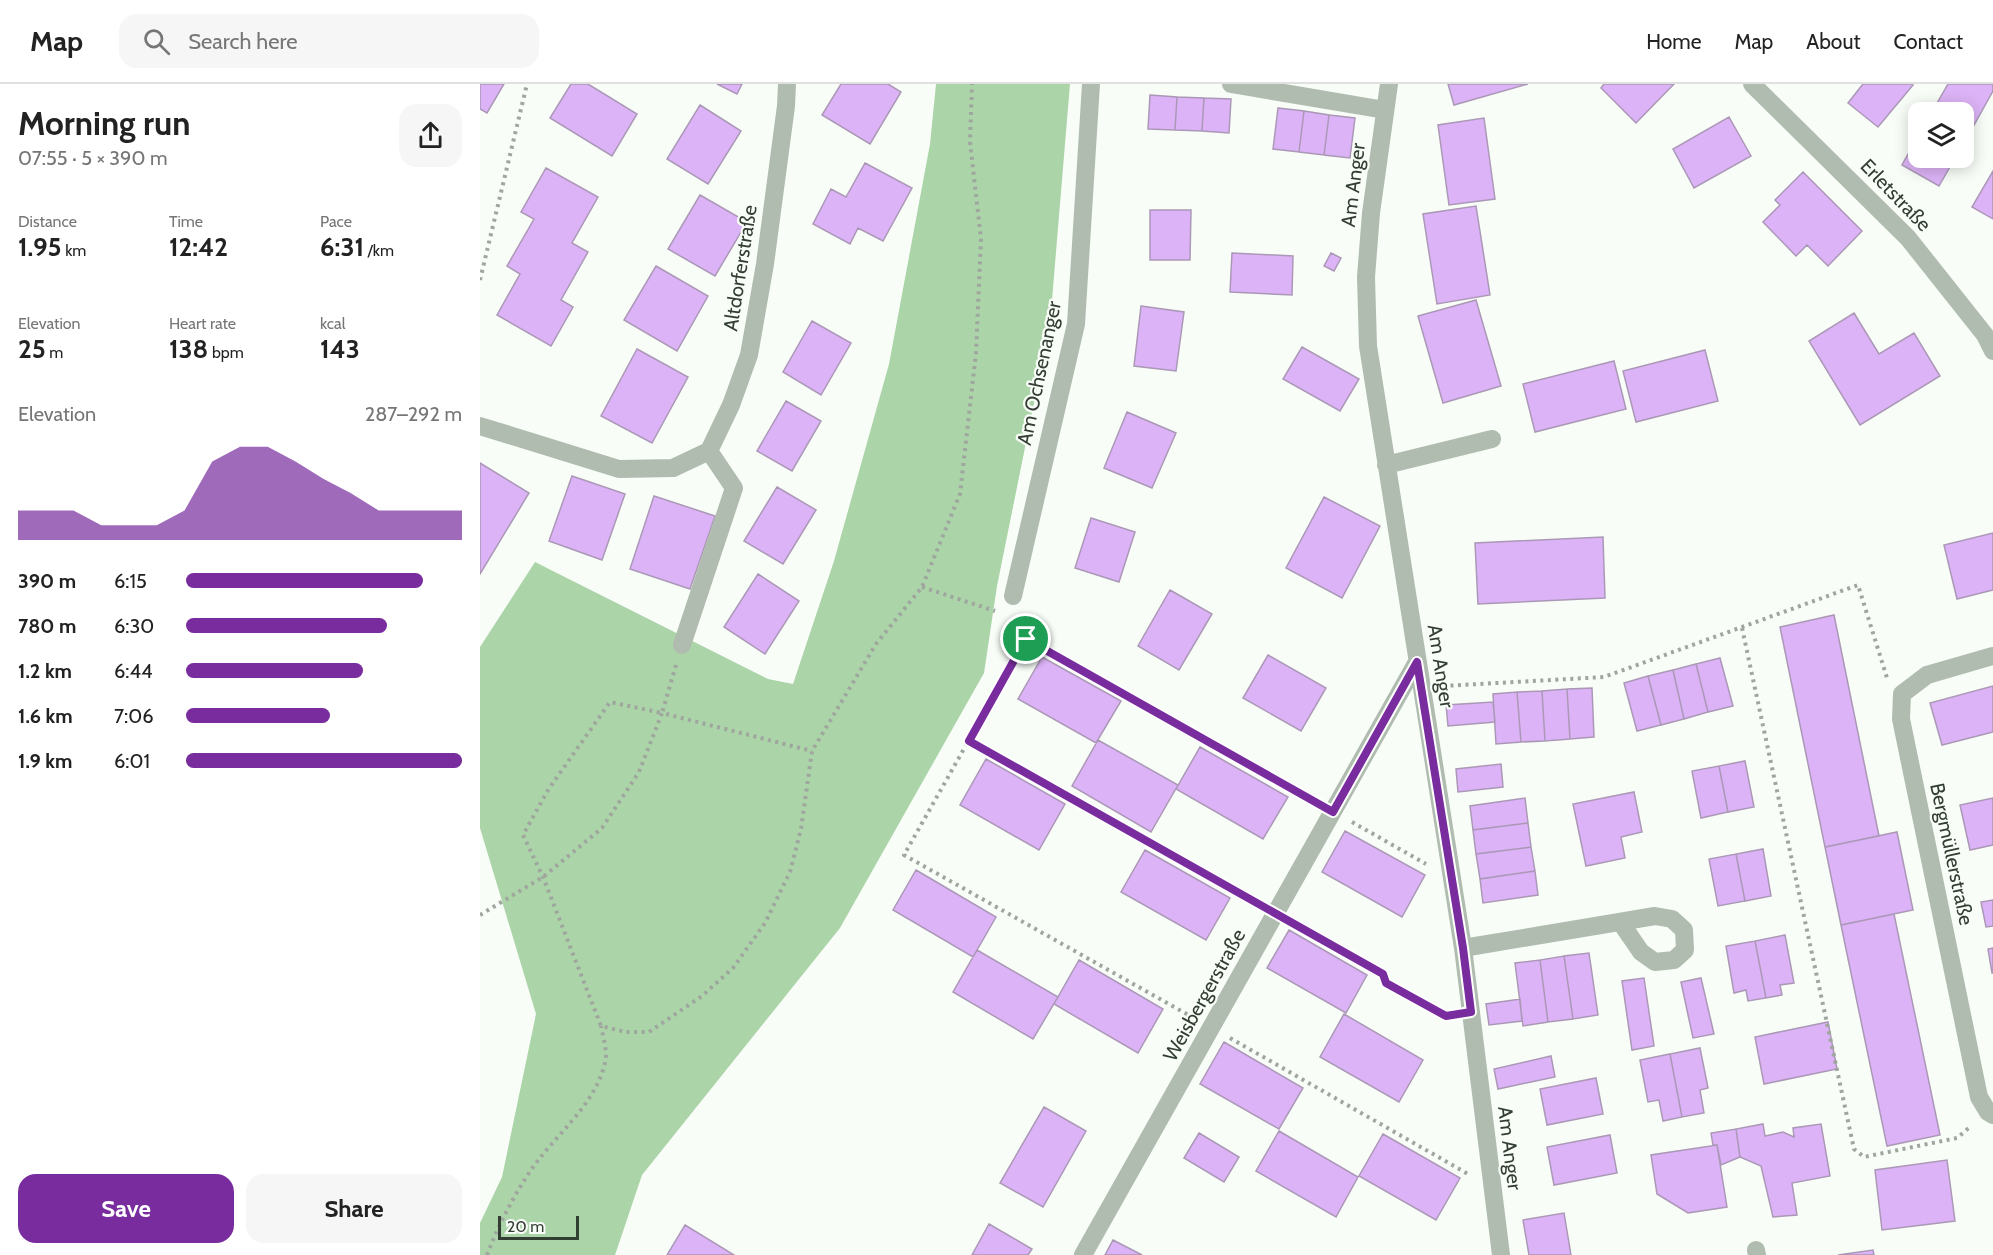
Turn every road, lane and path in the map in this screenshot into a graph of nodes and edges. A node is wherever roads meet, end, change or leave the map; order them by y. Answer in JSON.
{"nodes":[{"id":1,"x":527,"y":84,"type":"edge"},
{"id":2,"x":787,"y":84,"type":"edge"},
{"id":3,"x":972,"y":84,"type":"edge"},
{"id":4,"x":1091,"y":84,"type":"edge"},
{"id":5,"x":1231,"y":84,"type":"edge"},
{"id":6,"x":1389,"y":84,"type":"edge"},
{"id":7,"x":1752,"y":84,"type":"edge"},
{"id":8,"x":1385,"y":111,"type":"junction"},
{"id":9,"x":480,"y":280,"type":"edge"},
{"id":10,"x":1990,"y":339,"type":"edge"},
{"id":11,"x":480,"y":426,"type":"edge"},
{"id":12,"x":1492,"y":439,"type":"dead end"},
{"id":13,"x":709,"y":451,"type":"junction"},
{"id":14,"x":1386,"y":465,"type":"junction"},
{"id":15,"x":922,"y":587,"type":"junction"},
{"id":16,"x":1013,"y":596,"type":"joint"},
{"id":17,"x":1008,"y":616,"type":"junction"},
{"id":18,"x":1742,"y":628,"type":"junction"},
{"id":19,"x":1026,"y":639,"type":"junction"},
{"id":20,"x":682,"y":645,"type":"joint"},
{"id":21,"x":1993,"y":656,"type":"edge"},
{"id":22,"x":1417,"y":662,"type":"junction"},
{"id":23,"x":1422,"y":688,"type":"junction"},
{"id":24,"x":1902,"y":694,"type":"junction"},
{"id":25,"x":662,"y":713,"type":"junction"},
{"id":26,"x":969,"y":741,"type":"junction"},
{"id":27,"x":812,"y":751,"type":"junction"},
{"id":28,"x":1333,"y":812,"type":"junction"},
{"id":29,"x":904,"y":855,"type":"dead end"},
{"id":30,"x":1450,"y":868,"type":"junction"},
{"id":31,"x":543,"y":877,"type":"junction"},
{"id":32,"x":480,"y":915,"type":"edge"},
{"id":33,"x":1275,"y":915,"type":"junction"},
{"id":34,"x":1621,"y":923,"type":"dead end"},
{"id":35,"x":1463,"y":948,"type":"junction"},
{"id":36,"x":1471,"y":1012,"type":"junction"},
{"id":37,"x":601,"y":1026,"type":"junction"},
{"id":38,"x":1991,"y":1113,"type":"edge"},
{"id":39,"x":487,"y":1255,"type":"edge"},
{"id":40,"x":1083,"y":1255,"type":"edge"},
{"id":41,"x":1501,"y":1255,"type":"edge"}],
"edges":[{"from":1,"to":9,"type":"path"},
{"from":2,"to":13,"type":"street","name":"Altdorferstraße"},
{"from":3,"to":15,"type":"path"},
{"from":4,"to":16,"type":"street","name":"Am Ochsenanger"},
{"from":5,"to":8,"type":"street"},
{"from":6,"to":8,"type":"street","name":"Am Anger"},
{"from":7,"to":10,"type":"street","name":"Erletstraße"},
{"from":8,"to":14,"type":"street","name":"Am Anger"},
{"from":11,"to":13,"type":"street"},
{"from":12,"to":14,"type":"street"},
{"from":13,"to":20,"type":"street"},
{"from":14,"to":22,"type":"street","name":"Am Anger"},
{"from":15,"to":17,"type":"path"},
{"from":15,"to":27,"type":"path"},
{"from":16,"to":17,"type":"path"},
{"from":17,"to":19,"type":"path"},
{"from":18,"to":23,"type":"path"},
{"from":18,"to":24,"type":"path"},
{"from":18,"to":38,"type":"path"},
{"from":19,"to":26,"type":"path"},
{"from":19,"to":28,"type":"path"},
{"from":20,"to":25,"type":"path"},
{"from":21,"to":24,"type":"street"},
{"from":22,"to":23,"type":"street","name":"Am Anger"},
{"from":22,"to":28,"type":"street","name":"Weisbergerstraße"},
{"from":23,"to":30,"type":"street","name":"Am Anger"},
{"from":24,"to":38,"type":"street","name":"Bergmüllerstraße"},
{"from":25,"to":27,"type":"path"},
{"from":25,"to":31,"type":"path"},
{"from":25,"to":31,"type":"path"},
{"from":26,"to":29,"type":"path"},
{"from":26,"to":33,"type":"path"},
{"from":27,"to":37,"type":"path"},
{"from":28,"to":30,"type":"path"},
{"from":28,"to":33,"type":"street","name":"Weisbergerstraße"},
{"from":30,"to":35,"type":"street","name":"Am Anger"},
{"from":31,"to":32,"type":"path"},
{"from":31,"to":37,"type":"path"},
{"from":33,"to":36,"type":"path"},
{"from":33,"to":40,"type":"street","name":"Weisbergerstraße"},
{"from":34,"to":35,"type":"street"},
{"from":35,"to":36,"type":"street","name":"Am Anger"},
{"from":36,"to":41,"type":"street","name":"Am Anger"},
{"from":37,"to":39,"type":"path"}]}
